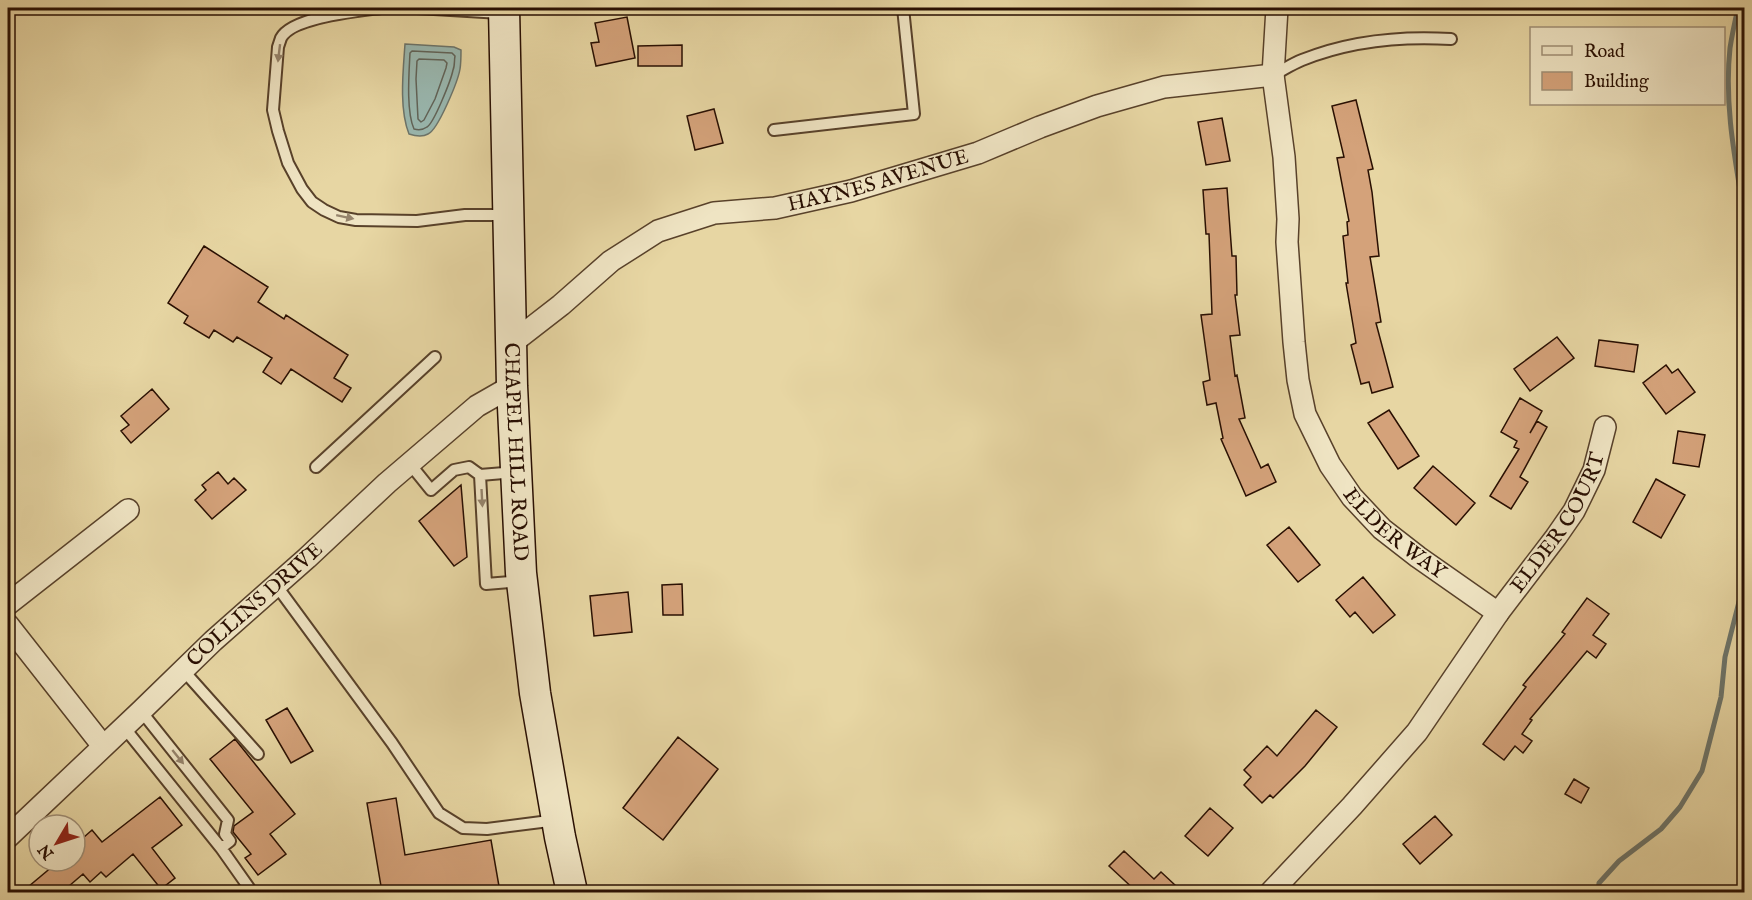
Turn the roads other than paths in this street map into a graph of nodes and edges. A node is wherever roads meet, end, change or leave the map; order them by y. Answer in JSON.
{"nodes":[{"id":1,"x":381,"y":8,"type":"edge"},
{"id":2,"x":417,"y":8,"type":"edge"},
{"id":3,"x":903,"y":8,"type":"edge"},
{"id":4,"x":1277,"y":8,"type":"edge"},
{"id":5,"x":504,"y":11,"type":"edge"},
{"id":6,"x":1450,"y":39,"type":"dead end"},
{"id":7,"x":1273,"y":75,"type":"junction"},
{"id":8,"x":774,"y":130,"type":"dead end"},
{"id":9,"x":509,"y":215,"type":"junction"},
{"id":10,"x":512,"y":343,"type":"junction"},
{"id":11,"x":435,"y":357,"type":"dead end"},
{"id":12,"x":512,"y":386,"type":"junction"},
{"id":13,"x":1605,"y":426,"type":"dead end"},
{"id":14,"x":410,"y":464,"type":"junction"},
{"id":15,"x":316,"y":467,"type":"dead end"},
{"id":16,"x":516,"y":472,"type":"junction"},
{"id":17,"x":480,"y":475,"type":"junction"},
{"id":18,"x":128,"y":510,"type":"dead end"},
{"id":19,"x":522,"y":581,"type":"junction"},
{"id":20,"x":276,"y":585,"type":"junction"},
{"id":21,"x":8,"y":604,"type":"edge"},
{"id":22,"x":1498,"y":613,"type":"junction"},
{"id":23,"x":8,"y":625,"type":"edge"},
{"id":24,"x":183,"y":670,"type":"junction"},
{"id":25,"x":141,"y":711,"type":"junction"},
{"id":26,"x":123,"y":726,"type":"junction"},
{"id":27,"x":103,"y":746,"type":"junction"},
{"id":28,"x":258,"y":754,"type":"dead end"},
{"id":29,"x":557,"y":820,"type":"junction"},
{"id":30,"x":8,"y":837,"type":"edge"},
{"id":31,"x":220,"y":848,"type":"junction"},
{"id":32,"x":252,"y":892,"type":"edge"},
{"id":33,"x":572,"y":892,"type":"edge"},
{"id":34,"x":1270,"y":892,"type":"edge"}],
"edges":[{"from":1,"to":9,"type":"lane","one_way":true},
{"from":2,"to":5,"type":"lane"},
{"from":3,"to":8,"type":"lane"},
{"from":4,"to":7,"type":"street","name":"ELDER WAY"},
{"from":5,"to":9,"type":"main road","name":"CHAPEL HILL ROAD"},
{"from":6,"to":7,"type":"lane"},
{"from":7,"to":10,"type":"street","name":"HAYNES AVENUE"},
{"from":7,"to":22,"type":"street","name":"ELDER WAY"},
{"from":9,"to":10,"type":"main road","name":"CHAPEL HILL ROAD"},
{"from":10,"to":12,"type":"main road","name":"CHAPEL HILL ROAD"},
{"from":11,"to":15,"type":"lane"},
{"from":12,"to":14,"type":"street","name":"COLLINS DRIVE"},
{"from":12,"to":16,"type":"main road","name":"CHAPEL HILL ROAD"},
{"from":13,"to":22,"type":"street","name":"ELDER COURT"},
{"from":14,"to":17,"type":"lane"},
{"from":14,"to":20,"type":"street","name":"COLLINS DRIVE"},
{"from":16,"to":17,"type":"lane"},
{"from":16,"to":19,"type":"main road","name":"CHAPEL HILL ROAD"},
{"from":17,"to":19,"type":"lane","one_way":true},
{"from":18,"to":21,"type":"street"},
{"from":19,"to":29,"type":"main road","name":"CHAPEL HILL ROAD"},
{"from":20,"to":24,"type":"street","name":"COLLINS DRIVE"},
{"from":20,"to":29,"type":"lane"},
{"from":22,"to":34,"type":"street"},
{"from":23,"to":27,"type":"street"},
{"from":24,"to":25,"type":"street","name":"COLLINS DRIVE"},
{"from":24,"to":28,"type":"lane"},
{"from":25,"to":26,"type":"street","name":"COLLINS DRIVE"},
{"from":25,"to":31,"type":"lane","one_way":true},
{"from":26,"to":27,"type":"street","name":"COLLINS DRIVE"},
{"from":26,"to":31,"type":"lane"},
{"from":27,"to":30,"type":"street","name":"COLLINS DRIVE"},
{"from":29,"to":33,"type":"main road","name":"CHAPEL HILL ROAD"},
{"from":31,"to":32,"type":"lane"}]}
